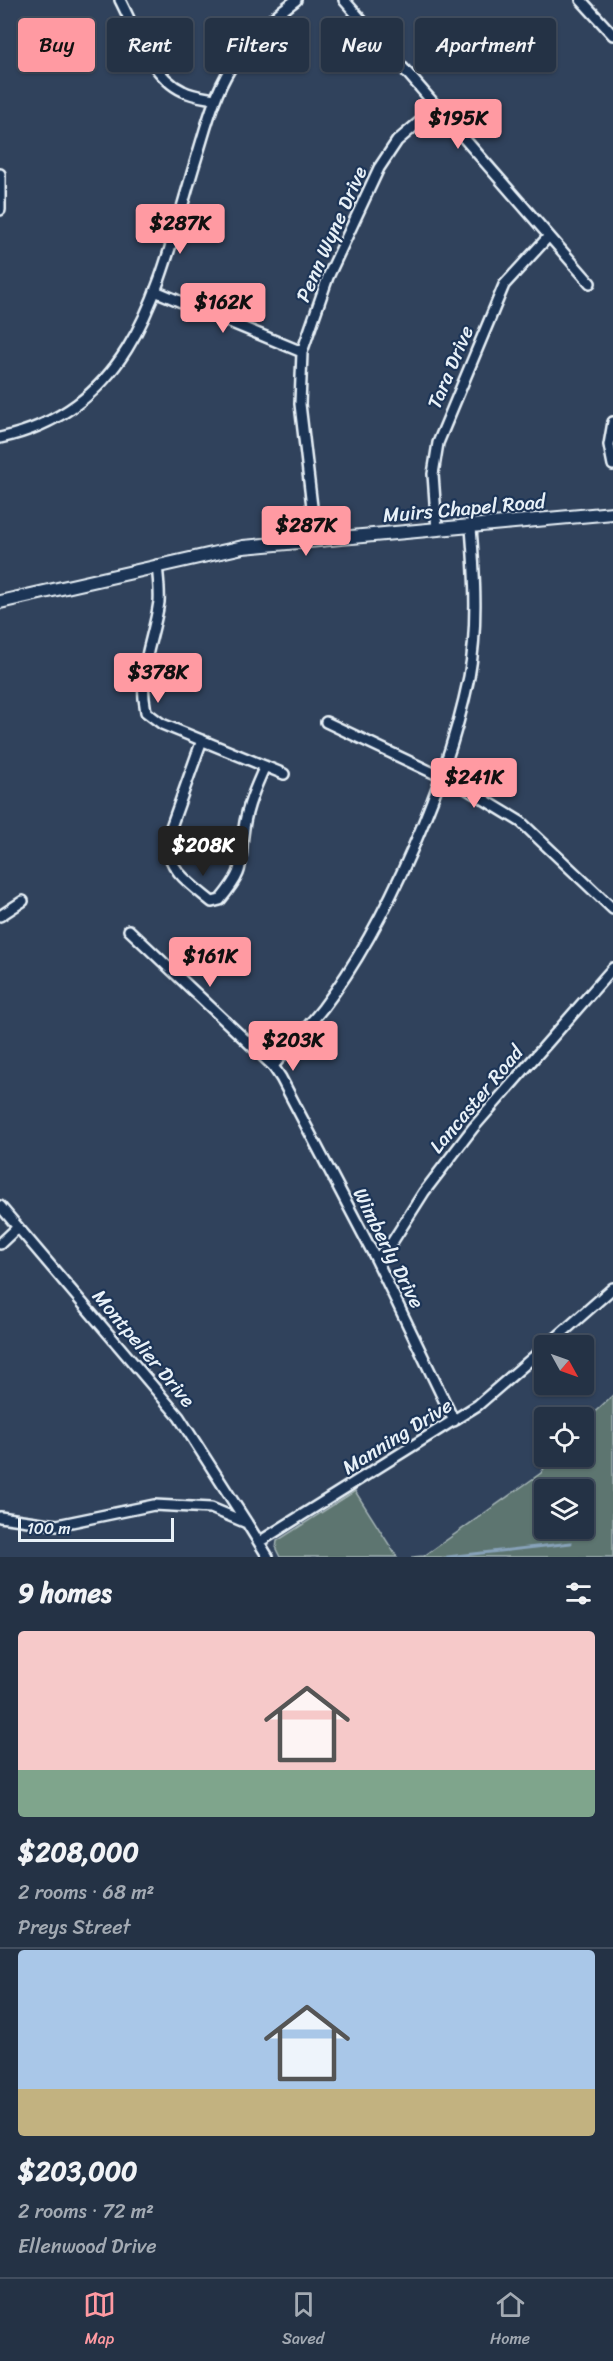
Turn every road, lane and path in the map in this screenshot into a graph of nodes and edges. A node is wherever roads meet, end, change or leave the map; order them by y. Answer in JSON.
{"nodes":[{"id":1,"x":120,"y":0,"type":"edge"},
{"id":2,"x":296,"y":0,"type":"edge"},
{"id":3,"x":344,"y":0,"type":"edge"},
{"id":4,"x":581,"y":0,"type":"edge"},
{"id":5,"x":613,"y":35,"type":"edge"},
{"id":6,"x":214,"y":99,"type":"junction"},
{"id":7,"x":438,"y":106,"type":"junction"},
{"id":8,"x":0,"y":174,"type":"edge"},
{"id":9,"x":0,"y":210,"type":"edge"},
{"id":10,"x":549,"y":236,"type":"junction"},
{"id":11,"x":590,"y":284,"type":"dead end"},
{"id":12,"x":155,"y":291,"type":"junction"},
{"id":13,"x":302,"y":352,"type":"junction"},
{"id":14,"x":613,"y":422,"type":"edge"},
{"id":15,"x":0,"y":438,"type":"edge"},
{"id":16,"x":613,"y":465,"type":"edge"},
{"id":17,"x":613,"y":513,"type":"edge"},
{"id":18,"x":471,"y":528,"type":"junction"},
{"id":19,"x":437,"y":530,"type":"junction"},
{"id":20,"x":316,"y":541,"type":"junction"},
{"id":21,"x":157,"y":565,"type":"junction"},
{"id":22,"x":0,"y":602,"type":"edge"},
{"id":23,"x":326,"y":722,"type":"dead end"},
{"id":24,"x":202,"y":740,"type":"junction"},
{"id":25,"x":265,"y":766,"type":"junction"},
{"id":26,"x":284,"y":774,"type":"dead end"},
{"id":27,"x":440,"y":776,"type":"junction"},
{"id":28,"x":23,"y":901,"type":"dead end"},
{"id":29,"x":613,"y":909,"type":"edge"},
{"id":30,"x":0,"y":916,"type":"edge"},
{"id":31,"x":129,"y":930,"type":"dead end"},
{"id":32,"x":613,"y":968,"type":"edge"},
{"id":33,"x":273,"y":1066,"type":"junction"},
{"id":34,"x":0,"y":1206,"type":"edge"},
{"id":35,"x":18,"y":1227,"type":"junction"},
{"id":36,"x":0,"y":1244,"type":"edge"},
{"id":37,"x":376,"y":1258,"type":"junction"},
{"id":38,"x":613,"y":1288,"type":"edge"},
{"id":39,"x":560,"y":1335,"type":"edge"},
{"id":40,"x":534,"y":1357,"type":"edge"},
{"id":41,"x":454,"y":1421,"type":"junction"},
{"id":42,"x":0,"y":1517,"type":"edge"},
{"id":43,"x":248,"y":1523,"type":"junction"},
{"id":44,"x":259,"y":1542,"type":"junction"},
{"id":45,"x":268,"y":1557,"type":"edge"}],
"edges":[{"from":1,"to":6,"type":"street"},
{"from":2,"to":6,"type":"street"},
{"from":3,"to":7,"type":"street"},
{"from":4,"to":5,"type":"street"},
{"from":6,"to":12,"type":"street"},
{"from":7,"to":10,"type":"street"},
{"from":7,"to":13,"type":"street","name":"Penn Wyne Drive"},
{"from":8,"to":9,"type":"street"},
{"from":10,"to":11,"type":"street"},
{"from":10,"to":19,"type":"street","name":"Tara Drive"},
{"from":12,"to":13,"type":"street"},
{"from":12,"to":15,"type":"street"},
{"from":13,"to":20,"type":"street","name":"Penn Wyne Drive"},
{"from":14,"to":16,"type":"street"},
{"from":17,"to":18,"type":"main road","name":"Muirs Chapel Road"},
{"from":18,"to":19,"type":"main road","name":"Muirs Chapel Road"},
{"from":18,"to":27,"type":"street"},
{"from":19,"to":20,"type":"main road","name":"Muirs Chapel Road"},
{"from":20,"to":21,"type":"main road","name":"Muirs Chapel Road"},
{"from":21,"to":22,"type":"main road","name":"Muirs Chapel Road"},
{"from":21,"to":24,"type":"street"},
{"from":23,"to":27,"type":"street"},
{"from":24,"to":25,"type":"street"},
{"from":24,"to":25,"type":"street"},
{"from":25,"to":26,"type":"street"},
{"from":27,"to":29,"type":"street"},
{"from":27,"to":33,"type":"street"},
{"from":28,"to":30,"type":"street"},
{"from":31,"to":33,"type":"street"},
{"from":32,"to":37,"type":"street","name":"Lancaster Road"},
{"from":33,"to":37,"type":"street","name":"Wimberly Drive"},
{"from":34,"to":35,"type":"street","name":"Montpelier Drive"},
{"from":35,"to":36,"type":"street"},
{"from":35,"to":43,"type":"street","name":"Montpelier Drive"},
{"from":37,"to":41,"type":"street","name":"Wimberly Drive"},
{"from":38,"to":39,"type":"street","name":"Manning Drive"},
{"from":40,"to":41,"type":"street","name":"Manning Drive"},
{"from":41,"to":44,"type":"street","name":"Manning Drive"},
{"from":42,"to":43,"type":"street"},
{"from":43,"to":44,"type":"street","name":"Montpelier Drive"},
{"from":44,"to":45,"type":"street","name":"Montpelier Drive"}]}
